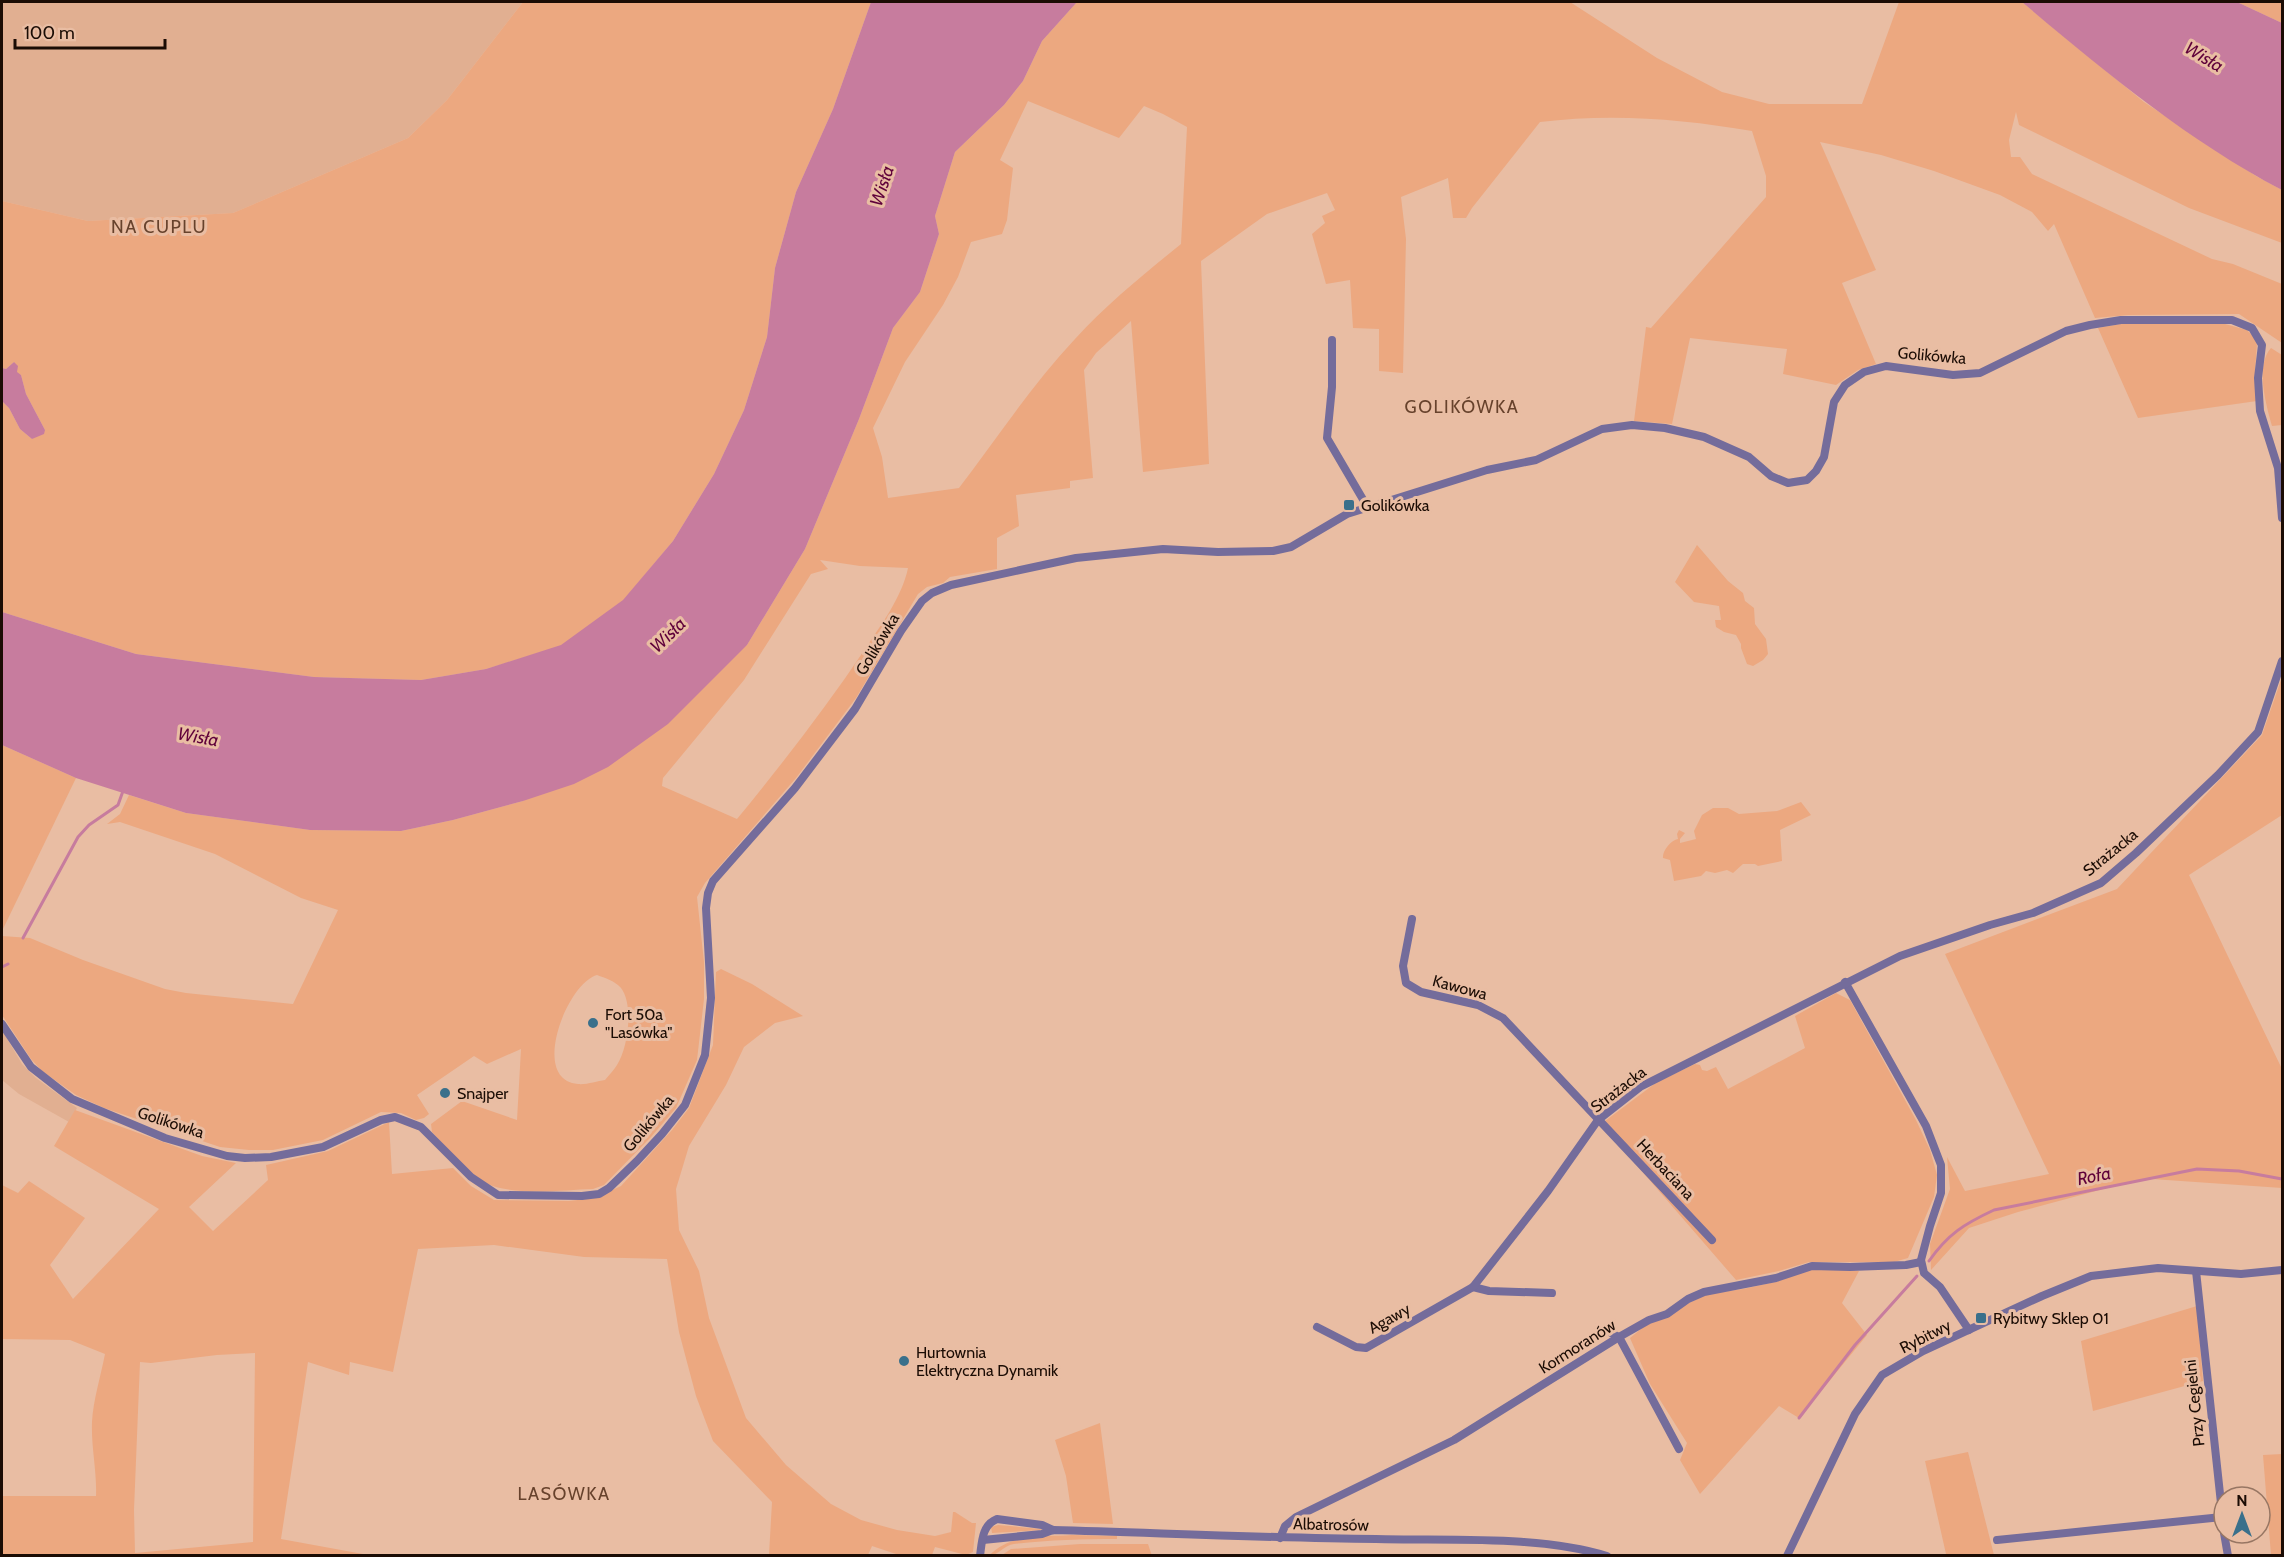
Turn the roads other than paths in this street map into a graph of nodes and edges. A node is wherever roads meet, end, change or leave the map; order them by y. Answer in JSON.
{"nodes":[{"id":1,"x":1332,"y":340,"type":"dead end"},
{"id":2,"x":1368,"y":508,"type":"junction"},
{"id":3,"x":2283,"y":518,"type":"edge"},
{"id":4,"x":2283,"y":661,"type":"edge"},
{"id":5,"x":1412,"y":920,"type":"dead end"},
{"id":6,"x":1845,"y":982,"type":"junction"},
{"id":7,"x":2,"y":1024,"type":"edge"},
{"id":8,"x":1598,"y":1120,"type":"junction"},
{"id":9,"x":1712,"y":1240,"type":"dead end"},
{"id":10,"x":1921,"y":1262,"type":"junction"},
{"id":11,"x":2283,"y":1270,"type":"edge"},
{"id":12,"x":2196,"y":1271,"type":"junction"},
{"id":13,"x":1473,"y":1287,"type":"junction"},
{"id":14,"x":1552,"y":1293,"type":"dead end"},
{"id":15,"x":1317,"y":1327,"type":"dead end"},
{"id":16,"x":1969,"y":1330,"type":"junction"},
{"id":17,"x":1615,"y":1335,"type":"junction"},
{"id":18,"x":1678,"y":1449,"type":"dead end"},
{"id":19,"x":2219,"y":1485,"type":"edge"},
{"id":20,"x":2212,"y":1518,"type":"edge"},
{"id":21,"x":1053,"y":1530,"type":"junction"},
{"id":22,"x":1280,"y":1538,"type":"junction"},
{"id":23,"x":983,"y":1540,"type":"junction"},
{"id":24,"x":1997,"y":1540,"type":"dead end"},
{"id":25,"x":980,"y":1556,"type":"edge"},
{"id":26,"x":1607,"y":1556,"type":"edge"},
{"id":27,"x":1787,"y":1556,"type":"edge"}],
"edges":[{"from":1,"to":2,"type":"street"},
{"from":2,"to":3,"type":"street","name":"Golikówka"},
{"from":2,"to":7,"type":"street","name":"Golikówka"},
{"from":4,"to":6,"type":"street","name":"Strażacka"},
{"from":5,"to":8,"type":"street","name":"Kawowa"},
{"from":6,"to":8,"type":"street","name":"Strażacka"},
{"from":6,"to":10,"type":"street"},
{"from":8,"to":9,"type":"street","name":"Herbaciana"},
{"from":8,"to":13,"type":"street","name":"Strażacka"},
{"from":10,"to":16,"type":"street"},
{"from":10,"to":17,"type":"street","name":"Kormoranów"},
{"from":11,"to":12,"type":"street","name":"Rybitwy"},
{"from":12,"to":16,"type":"street","name":"Rybitwy"},
{"from":12,"to":19,"type":"street","name":"Przy Cegielni"},
{"from":13,"to":14,"type":"street"},
{"from":13,"to":15,"type":"street","name":"Agawy"},
{"from":16,"to":27,"type":"street","name":"Rybitwy"},
{"from":17,"to":18,"type":"street"},
{"from":17,"to":22,"type":"street","name":"Kormoranów"},
{"from":20,"to":24,"type":"street"},
{"from":21,"to":22,"type":"street","name":"Albatrosów"},
{"from":21,"to":23,"type":"street","name":"Albatrosów"},
{"from":21,"to":23,"type":"street","name":"Albatrosów"},
{"from":22,"to":26,"type":"street","name":"Albatrosów"},
{"from":23,"to":25,"type":"street","name":"Albatrosów"}]}
